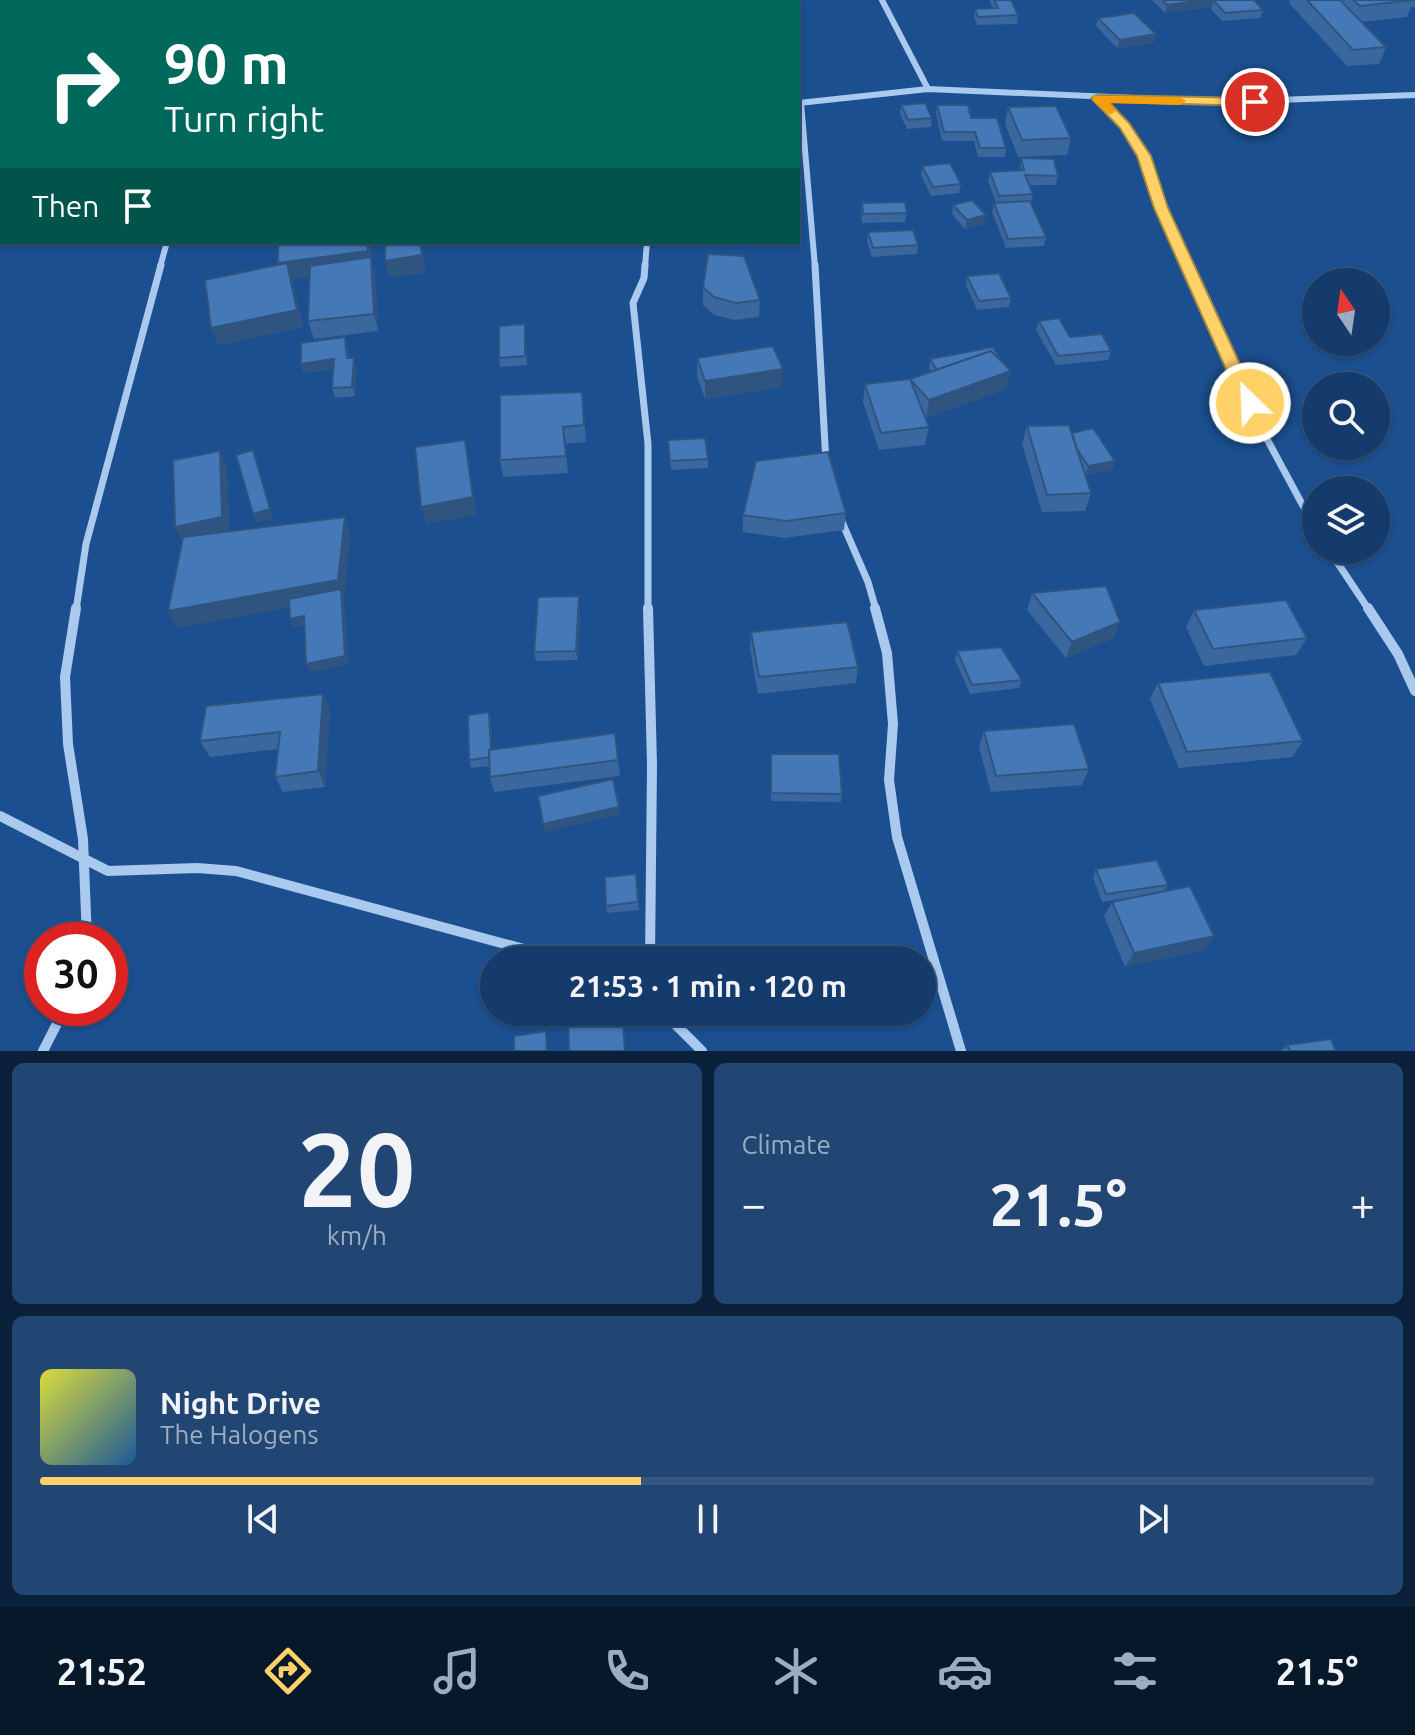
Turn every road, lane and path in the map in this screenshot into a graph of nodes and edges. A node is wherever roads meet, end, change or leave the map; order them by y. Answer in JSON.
{"nodes":[{"id":1,"x":882,"y":0,"type":"edge"},
{"id":2,"x":928,"y":89,"type":"junction"},
{"id":3,"x":1415,"y":95,"type":"edge"},
{"id":4,"x":1097,"y":98,"type":"junction"},
{"id":5,"x":800,"y":103,"type":"edge"},
{"id":6,"x":166,"y":244,"type":"edge"},
{"id":7,"x":647,"y":244,"type":"edge"},
{"id":8,"x":826,"y":470,"type":"edge"},
{"id":9,"x":1302,"y":504,"type":"edge"},
{"id":10,"x":840,"y":515,"type":"edge"},
{"id":11,"x":1338,"y":564,"type":"edge"},
{"id":12,"x":1415,"y":691,"type":"edge"},
{"id":13,"x":0,"y":816,"type":"edge"},
{"id":14,"x":84,"y":859,"type":"junction"},
{"id":15,"x":86,"y":922,"type":"edge"},
{"id":16,"x":512,"y":946,"type":"edge"},
{"id":17,"x":650,"y":946,"type":"edge"},
{"id":18,"x":56,"y":1026,"type":"edge"},
{"id":19,"x":677,"y":1026,"type":"edge"},
{"id":20,"x":43,"y":1051,"type":"edge"},
{"id":21,"x":702,"y":1051,"type":"edge"},
{"id":22,"x":961,"y":1051,"type":"edge"}],
"edges":[{"from":1,"to":2,"type":"street"},
{"from":2,"to":4,"type":"street"},
{"from":2,"to":5,"type":"street"},
{"from":3,"to":4,"type":"street"},
{"from":4,"to":9,"type":"street"},
{"from":5,"to":8,"type":"street"},
{"from":6,"to":14,"type":"street"},
{"from":7,"to":17,"type":"street"},
{"from":10,"to":22,"type":"street"},
{"from":11,"to":12,"type":"street"},
{"from":13,"to":14,"type":"street"},
{"from":14,"to":15,"type":"street"},
{"from":14,"to":16,"type":"street"},
{"from":18,"to":20,"type":"street"},
{"from":19,"to":21,"type":"street"}]}
